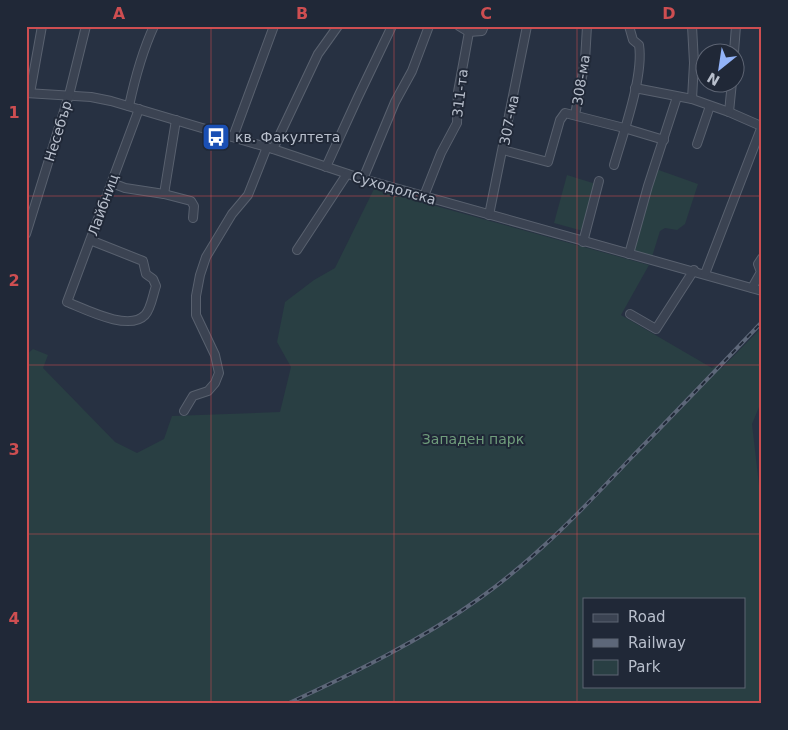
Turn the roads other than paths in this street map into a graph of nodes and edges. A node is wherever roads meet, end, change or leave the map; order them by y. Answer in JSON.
{"nodes":[{"id":1,"x":42,"y":26,"type":"edge"},
{"id":2,"x":86,"y":26,"type":"edge"},
{"id":3,"x":154,"y":26,"type":"edge"},
{"id":4,"x":274,"y":26,"type":"edge"},
{"id":5,"x":338,"y":26,"type":"edge"},
{"id":6,"x":392,"y":26,"type":"edge"},
{"id":7,"x":429,"y":26,"type":"edge"},
{"id":8,"x":459,"y":26,"type":"edge"},
{"id":9,"x":484,"y":26,"type":"edge"},
{"id":10,"x":527,"y":26,"type":"edge"},
{"id":11,"x":587,"y":26,"type":"edge"},
{"id":12,"x":629,"y":26,"type":"edge"},
{"id":13,"x":692,"y":26,"type":"edge"},
{"id":14,"x":736,"y":26,"type":"edge"},
{"id":15,"x":469,"y":32,"type":"junction"},
{"id":16,"x":735,"y":42,"type":"edge"},
{"id":17,"x":635,"y":88,"type":"junction"},
{"id":18,"x":731,"y":92,"type":"edge"},
{"id":19,"x":28,"y":93,"type":"edge"},
{"id":20,"x":69,"y":95,"type":"junction"},
{"id":21,"x":676,"y":97,"type":"junction"},
{"id":22,"x":692,"y":99,"type":"junction"},
{"id":23,"x":129,"y":106,"type":"junction"},
{"id":24,"x":710,"y":106,"type":"junction"},
{"id":25,"x":139,"y":109,"type":"junction"},
{"id":26,"x":729,"y":112,"type":"junction"},
{"id":27,"x":575,"y":115,"type":"junction"},
{"id":28,"x":176,"y":120,"type":"junction"},
{"id":29,"x":762,"y":126,"type":"edge"},
{"id":30,"x":624,"y":128,"type":"junction"},
{"id":31,"x":233,"y":137,"type":"junction"},
{"id":32,"x":664,"y":140,"type":"junction"},
{"id":33,"x":697,"y":144,"type":"dead end"},
{"id":34,"x":270,"y":148,"type":"junction"},
{"id":35,"x":503,"y":150,"type":"junction"},
{"id":36,"x":614,"y":165,"type":"dead end"},
{"id":37,"x":326,"y":167,"type":"junction"},
{"id":38,"x":348,"y":174,"type":"junction"},
{"id":39,"x":362,"y":179,"type":"junction"},
{"id":40,"x":599,"y":181,"type":"dead end"},
{"id":41,"x":112,"y":183,"type":"junction"},
{"id":42,"x":164,"y":194,"type":"junction"},
{"id":43,"x":424,"y":196,"type":"junction"},
{"id":44,"x":489,"y":215,"type":"junction"},
{"id":45,"x":193,"y":218,"type":"dead end"},
{"id":46,"x":26,"y":234,"type":"edge"},
{"id":47,"x":90,"y":240,"type":"junction"},
{"id":48,"x":583,"y":242,"type":"junction"},
{"id":49,"x":297,"y":250,"type":"dead end"},
{"id":50,"x":629,"y":254,"type":"junction"},
{"id":51,"x":762,"y":258,"type":"edge"},
{"id":52,"x":694,"y":270,"type":"junction"},
{"id":53,"x":705,"y":274,"type":"junction"},
{"id":54,"x":752,"y":288,"type":"junction"},
{"id":55,"x":762,"y":291,"type":"edge"},
{"id":56,"x":630,"y":314,"type":"dead end"},
{"id":57,"x":184,"y":411,"type":"dead end"}],
"edges":[{"from":1,"to":19,"type":"street"},
{"from":2,"to":20,"type":"street","name":"Несебър"},
{"from":3,"to":23,"type":"street"},
{"from":4,"to":31,"type":"street"},
{"from":5,"to":34,"type":"street"},
{"from":6,"to":37,"type":"street"},
{"from":7,"to":39,"type":"street"},
{"from":8,"to":15,"type":"street"},
{"from":9,"to":15,"type":"street"},
{"from":10,"to":35,"type":"street","name":"307-ма"},
{"from":11,"to":27,"type":"street","name":"308-ма"},
{"from":12,"to":17,"type":"street"},
{"from":13,"to":22,"type":"street"},
{"from":14,"to":16,"type":"street"},
{"from":15,"to":43,"type":"street","name":"311-та"},
{"from":17,"to":21,"type":"street"},
{"from":17,"to":30,"type":"street"},
{"from":18,"to":26,"type":"street"},
{"from":19,"to":20,"type":"street","name":"Суходолска"},
{"from":20,"to":23,"type":"street","name":"Суходолска"},
{"from":20,"to":46,"type":"street","name":"Несебър"},
{"from":21,"to":22,"type":"street"},
{"from":21,"to":32,"type":"street"},
{"from":22,"to":24,"type":"street"},
{"from":23,"to":25,"type":"street","name":"Суходолска"},
{"from":24,"to":26,"type":"street"},
{"from":24,"to":33,"type":"street"},
{"from":25,"to":28,"type":"street","name":"Суходолска"},
{"from":25,"to":41,"type":"street","name":"Лайбниц"},
{"from":26,"to":29,"type":"street"},
{"from":27,"to":30,"type":"street"},
{"from":27,"to":35,"type":"street","name":"308-ма"},
{"from":28,"to":31,"type":"street","name":"Суходолска"},
{"from":28,"to":42,"type":"street"},
{"from":29,"to":53,"type":"street"},
{"from":30,"to":32,"type":"street"},
{"from":30,"to":36,"type":"street"},
{"from":31,"to":34,"type":"street","name":"Суходолска"},
{"from":32,"to":50,"type":"street"},
{"from":34,"to":37,"type":"street","name":"Суходолска"},
{"from":34,"to":57,"type":"street"},
{"from":35,"to":44,"type":"street","name":"307-ма"},
{"from":37,"to":38,"type":"street","name":"Суходолска"},
{"from":38,"to":39,"type":"street","name":"Суходолска"},
{"from":38,"to":49,"type":"street"},
{"from":39,"to":43,"type":"street","name":"Суходолска"},
{"from":40,"to":48,"type":"street"},
{"from":41,"to":42,"type":"street"},
{"from":41,"to":47,"type":"street","name":"Лайбниц"},
{"from":42,"to":45,"type":"street"},
{"from":43,"to":44,"type":"street","name":"Суходолска"},
{"from":44,"to":48,"type":"street","name":"Суходолска"},
{"from":47,"to":47,"type":"street","name":"Лайбниц"},
{"from":48,"to":50,"type":"street","name":"Суходолска"},
{"from":50,"to":52,"type":"street","name":"Суходолска"},
{"from":51,"to":54,"type":"street"},
{"from":52,"to":53,"type":"street","name":"Суходолска"},
{"from":52,"to":56,"type":"street"},
{"from":53,"to":54,"type":"street","name":"Суходолска"},
{"from":54,"to":55,"type":"street","name":"Суходолска"}]}
